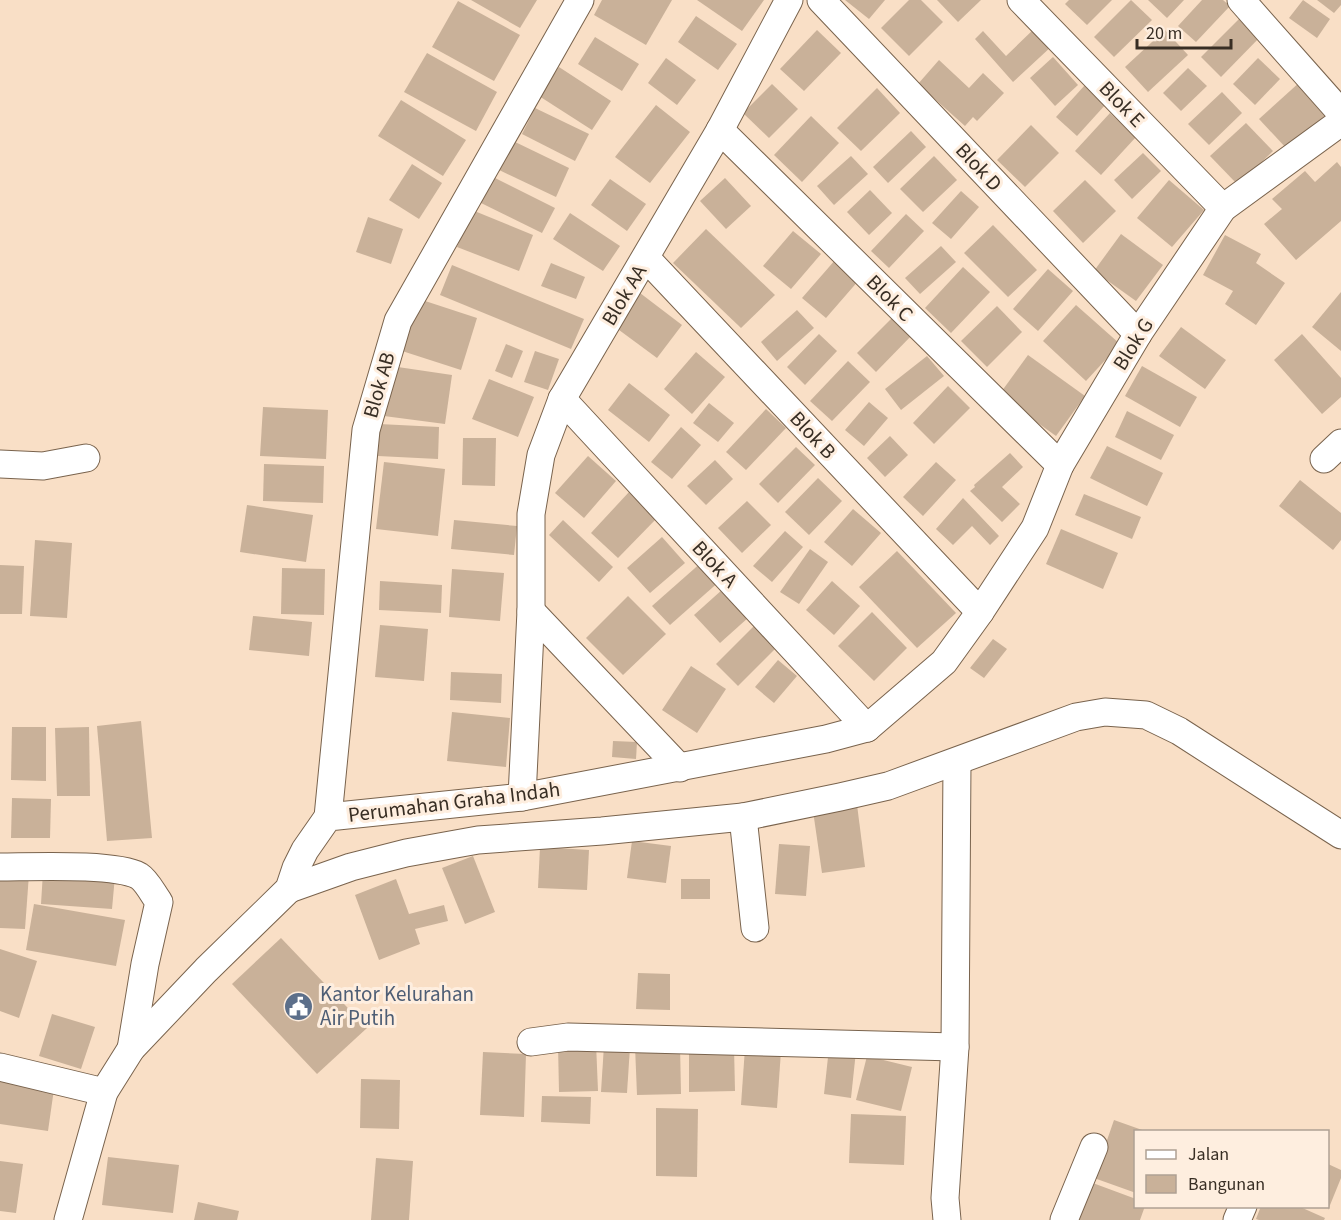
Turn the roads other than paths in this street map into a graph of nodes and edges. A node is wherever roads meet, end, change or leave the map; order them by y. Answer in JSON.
{"nodes":[{"id":1,"x":580,"y":0,"type":"edge"},
{"id":2,"x":789,"y":0,"type":"edge"},
{"id":3,"x":821,"y":0,"type":"edge"},
{"id":4,"x":1021,"y":0,"type":"edge"},
{"id":5,"x":1241,"y":0,"type":"edge"},
{"id":6,"x":1341,"y":113,"type":"edge"},
{"id":7,"x":1341,"y":122,"type":"edge"},
{"id":8,"x":720,"y":130,"type":"junction"},
{"id":9,"x":1224,"y":208,"type":"junction"},
{"id":10,"x":646,"y":258,"type":"junction"},
{"id":11,"x":1138,"y":334,"type":"junction"},
{"id":12,"x":562,"y":399,"type":"junction"},
{"id":13,"x":86,"y":458,"type":"dead end"},
{"id":14,"x":0,"y":464,"type":"edge"},
{"id":15,"x":1060,"y":465,"type":"junction"},
{"id":16,"x":531,"y":611,"type":"junction"},
{"id":17,"x":980,"y":612,"type":"junction"},
{"id":18,"x":867,"y":728,"type":"junction"},
{"id":19,"x":957,"y":762,"type":"junction"},
{"id":20,"x":680,"y":768,"type":"junction"},
{"id":21,"x":522,"y":797,"type":"junction"},
{"id":22,"x":328,"y":817,"type":"junction"},
{"id":23,"x":743,"y":817,"type":"junction"},
{"id":24,"x":1341,"y":835,"type":"edge"},
{"id":25,"x":0,"y":867,"type":"edge"},
{"id":26,"x":289,"y":889,"type":"junction"},
{"id":27,"x":754,"y":928,"type":"dead end"},
{"id":28,"x":531,"y":1042,"type":"dead end"},
{"id":29,"x":955,"y":1047,"type":"junction"},
{"id":30,"x":131,"y":1048,"type":"junction"},
{"id":31,"x":0,"y":1067,"type":"edge"},
{"id":32,"x":104,"y":1092,"type":"junction"},
{"id":33,"x":1094,"y":1147,"type":"dead end"},
{"id":34,"x":68,"y":1220,"type":"edge"},
{"id":35,"x":947,"y":1220,"type":"edge"},
{"id":36,"x":1064,"y":1220,"type":"edge"}],
"edges":[{"from":1,"to":22,"type":"street","name":"Blok AB"},
{"from":2,"to":8,"type":"street","name":"Blok AA"},
{"from":3,"to":11,"type":"street","name":"Blok D"},
{"from":4,"to":9,"type":"street","name":"Blok E"},
{"from":5,"to":6,"type":"street"},
{"from":7,"to":9,"type":"street","name":"Blok G"},
{"from":8,"to":10,"type":"street","name":"Blok AA"},
{"from":8,"to":15,"type":"street","name":"Blok C"},
{"from":9,"to":11,"type":"street","name":"Blok G"},
{"from":10,"to":12,"type":"street","name":"Blok AA"},
{"from":10,"to":17,"type":"street","name":"Blok B"},
{"from":11,"to":15,"type":"street","name":"Blok G"},
{"from":12,"to":16,"type":"street","name":"Blok AA"},
{"from":12,"to":18,"type":"street","name":"Blok A"},
{"from":13,"to":14,"type":"street"},
{"from":15,"to":17,"type":"street","name":"Blok G"},
{"from":16,"to":20,"type":"street"},
{"from":16,"to":21,"type":"street","name":"Blok AA"},
{"from":17,"to":18,"type":"street","name":"Perumahan Graha Indah"},
{"from":18,"to":20,"type":"street","name":"Perumahan Graha Indah"},
{"from":19,"to":23,"type":"street"},
{"from":19,"to":24,"type":"street"},
{"from":19,"to":29,"type":"street"},
{"from":20,"to":21,"type":"street","name":"Perumahan Graha Indah"},
{"from":21,"to":22,"type":"street","name":"Perumahan Graha Indah"},
{"from":22,"to":26,"type":"street","name":"Perumahan Graha Indah"},
{"from":23,"to":26,"type":"street"},
{"from":23,"to":27,"type":"street"},
{"from":25,"to":30,"type":"street"},
{"from":26,"to":30,"type":"street","name":"Perumahan Graha Indah"},
{"from":28,"to":29,"type":"street"},
{"from":29,"to":35,"type":"street"},
{"from":30,"to":32,"type":"street","name":"Perumahan Graha Indah"},
{"from":31,"to":32,"type":"street"},
{"from":32,"to":34,"type":"street","name":"Perumahan Graha Indah"},
{"from":33,"to":36,"type":"street"}]}
